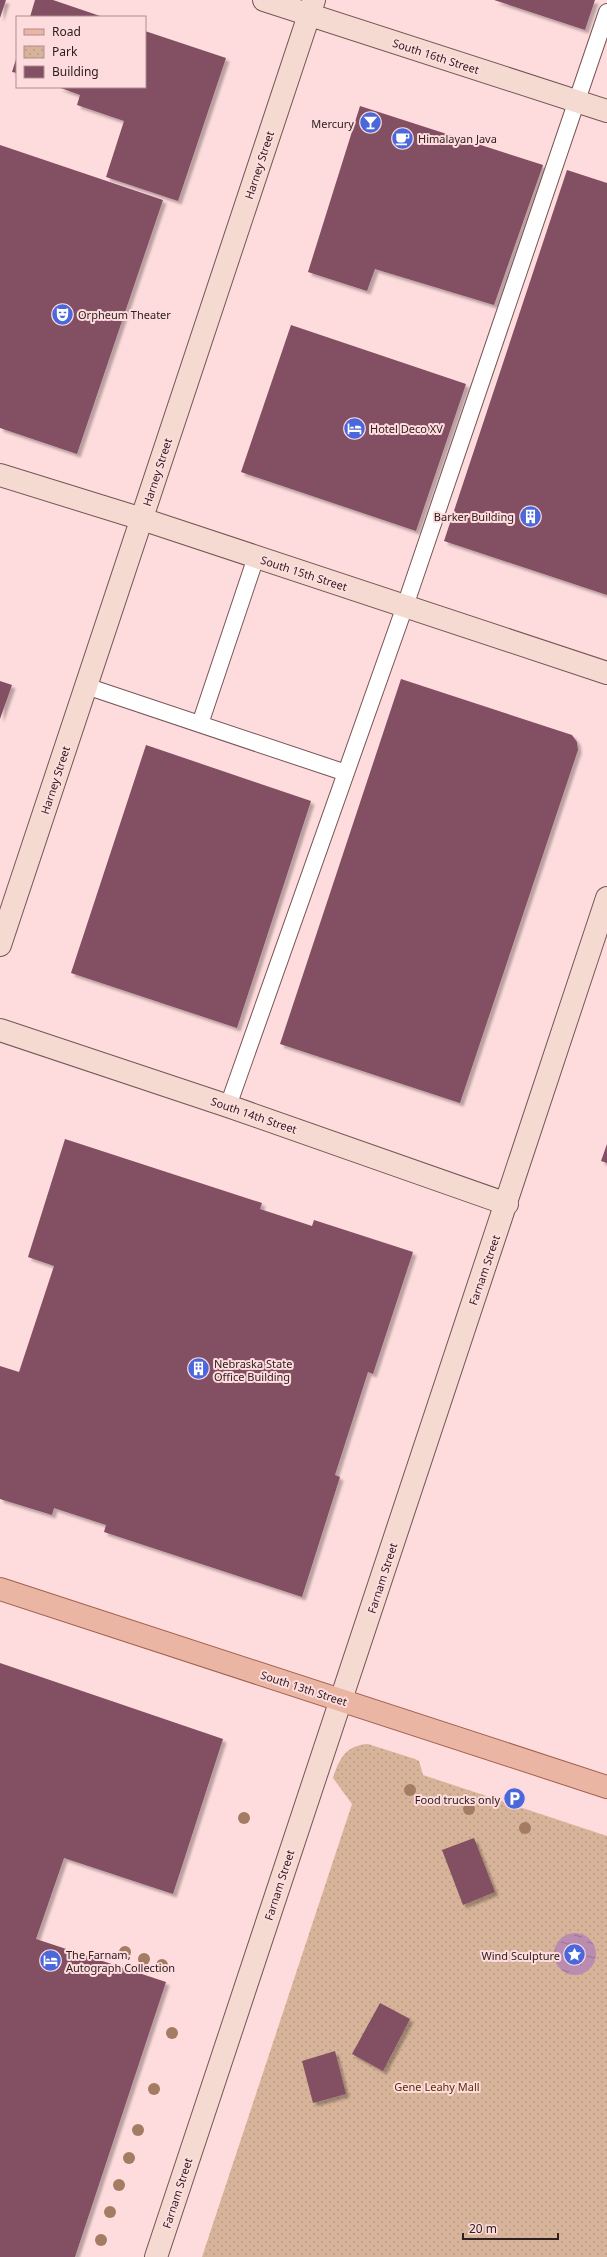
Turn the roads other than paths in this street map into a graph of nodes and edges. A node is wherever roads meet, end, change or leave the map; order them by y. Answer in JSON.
{"nodes":[{"id":1,"x":264,"y":0,"type":"edge"},
{"id":2,"x":312,"y":7,"type":"edge"},
{"id":3,"x":607,"y":12,"type":"edge"},
{"id":4,"x":577,"y":101,"type":"junction"},
{"id":5,"x":607,"y":111,"type":"edge"},
{"id":6,"x":0,"y":475,"type":"edge"},
{"id":7,"x":142,"y":519,"type":"junction"},
{"id":8,"x":256,"y":557,"type":"junction"},
{"id":9,"x":405,"y":606,"type":"junction"},
{"id":10,"x":607,"y":673,"type":"edge"},
{"id":11,"x":86,"y":686,"type":"junction"},
{"id":12,"x":200,"y":724,"type":"junction"},
{"id":13,"x":346,"y":773,"type":"junction"},
{"id":14,"x":607,"y":898,"type":"edge"},
{"id":15,"x":0,"y":945,"type":"edge"},
{"id":16,"x":0,"y":1030,"type":"edge"},
{"id":17,"x":228,"y":1106,"type":"junction"},
{"id":18,"x":507,"y":1204,"type":"junction"},
{"id":19,"x":0,"y":1589,"type":"edge"},
{"id":20,"x":340,"y":1700,"type":"junction"},
{"id":21,"x":607,"y":1788,"type":"edge"},
{"id":22,"x":156,"y":2257,"type":"edge"}],
"edges":[{"from":1,"to":2,"type":"main road","name":"South 16th Street"},
{"from":2,"to":4,"type":"main road","name":"South 16th Street"},
{"from":2,"to":7,"type":"main road","name":"Harney Street"},
{"from":3,"to":4,"type":"lane"},
{"from":4,"to":5,"type":"main road","name":"South 16th Street"},
{"from":4,"to":9,"type":"lane"},
{"from":6,"to":7,"type":"main road","name":"South 15th Street"},
{"from":7,"to":8,"type":"main road","name":"South 15th Street"},
{"from":7,"to":11,"type":"main road","name":"Harney Street"},
{"from":8,"to":9,"type":"main road","name":"South 15th Street"},
{"from":8,"to":12,"type":"lane"},
{"from":9,"to":10,"type":"main road","name":"South 15th Street"},
{"from":9,"to":13,"type":"lane"},
{"from":11,"to":12,"type":"lane"},
{"from":11,"to":15,"type":"main road","name":"Harney Street"},
{"from":12,"to":13,"type":"lane"},
{"from":13,"to":17,"type":"lane"},
{"from":14,"to":18,"type":"main road","name":"Farnam Street"},
{"from":16,"to":17,"type":"main road","name":"South 14th Street"},
{"from":17,"to":18,"type":"main road","name":"South 14th Street"},
{"from":18,"to":20,"type":"main road","name":"Farnam Street"},
{"from":19,"to":20,"type":"main road","name":"South 13th Street"},
{"from":20,"to":21,"type":"main road","name":"South 13th Street"},
{"from":20,"to":22,"type":"main road","name":"Farnam Street"}]}
